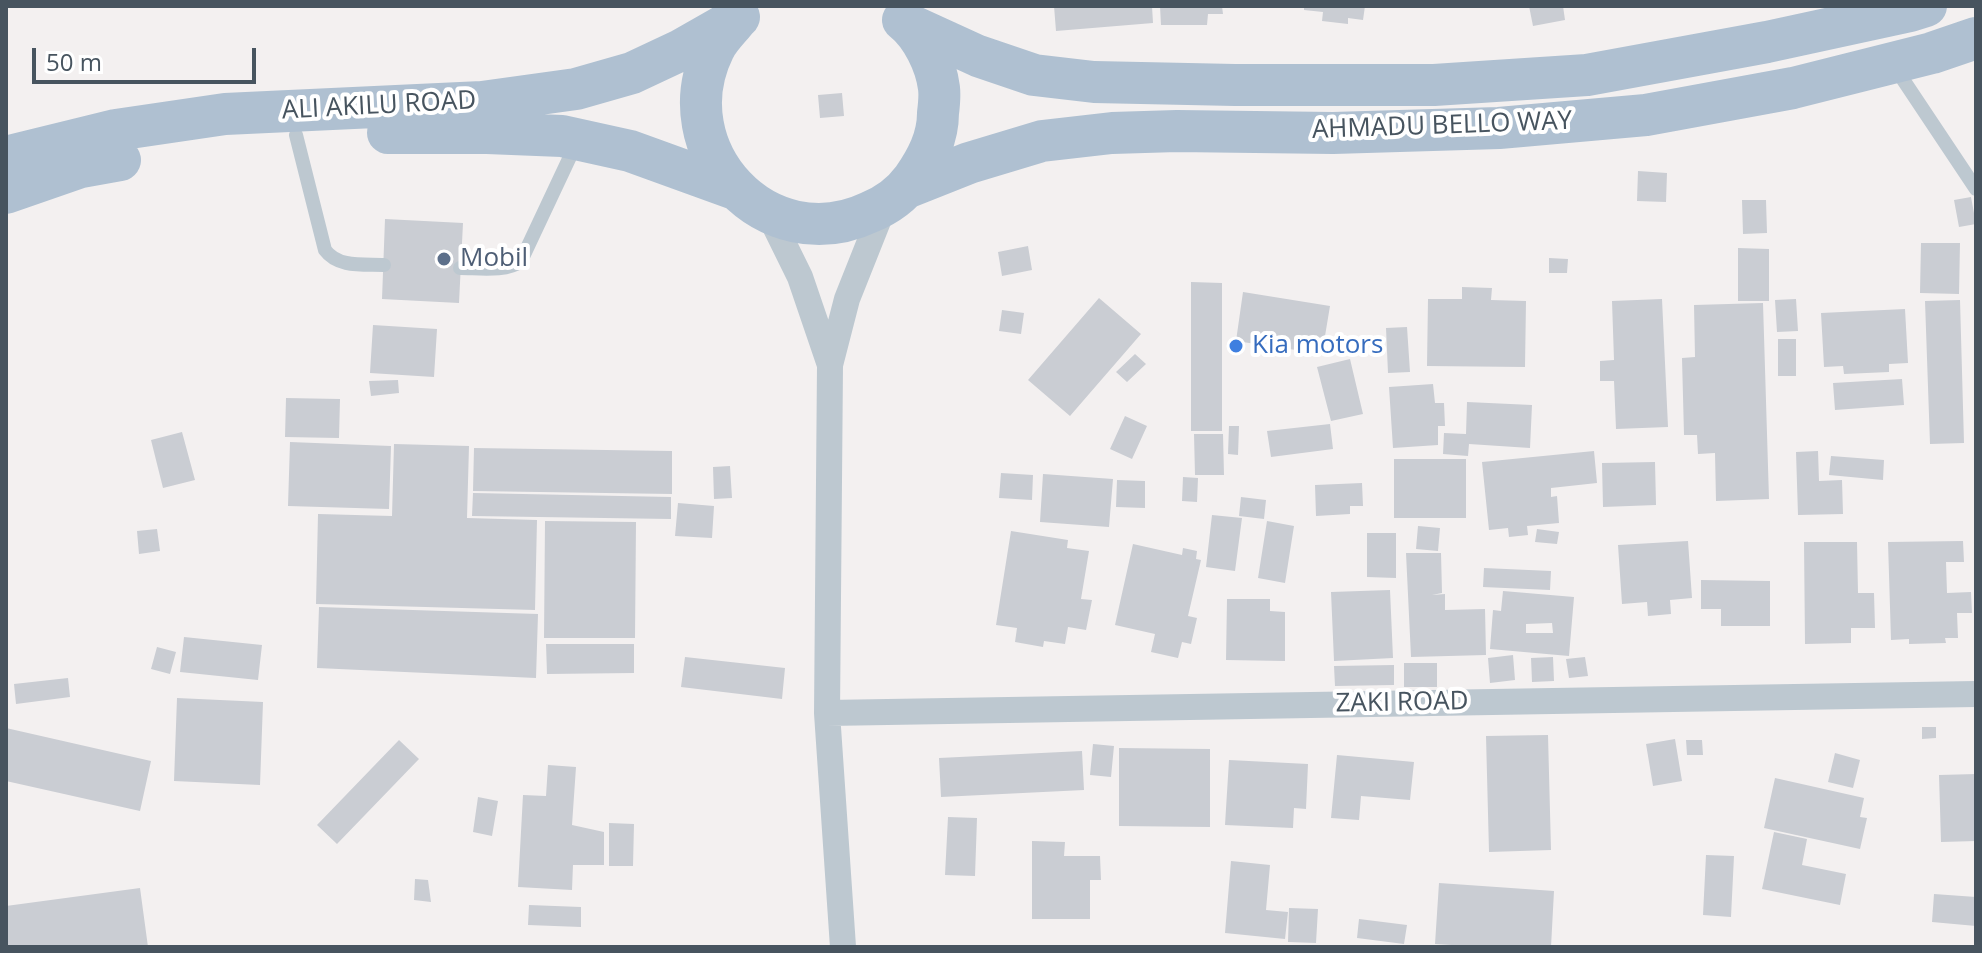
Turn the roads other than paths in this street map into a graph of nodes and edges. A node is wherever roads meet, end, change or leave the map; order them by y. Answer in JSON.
{"nodes":[{"id":1,"x":1926,"y":6,"type":"edge"},
{"id":2,"x":746,"y":11,"type":"edge"},
{"id":3,"x":1878,"y":12,"type":"edge"},
{"id":4,"x":897,"y":15,"type":"edge"},
{"id":5,"x":1976,"y":38,"type":"edge"},
{"id":6,"x":1892,"y":63,"type":"junction"},
{"id":7,"x":296,"y":135,"type":"junction"},
{"id":8,"x":578,"y":140,"type":"junction"},
{"id":9,"x":6,"y":157,"type":"edge"},
{"id":10,"x":735,"y":189,"type":"junction"},
{"id":11,"x":1976,"y":189,"type":"edge"},
{"id":12,"x":6,"y":193,"type":"edge"},
{"id":13,"x":895,"y":197,"type":"junction"},
{"id":14,"x":768,"y":212,"type":"junction"},
{"id":15,"x":384,"y":265,"type":"dead end"},
{"id":16,"x":460,"y":268,"type":"dead end"},
{"id":17,"x":830,"y":365,"type":"junction"},
{"id":18,"x":1976,"y":694,"type":"edge"},
{"id":19,"x":827,"y":713,"type":"junction"},
{"id":20,"x":843,"y":947,"type":"edge"}],
"edges":[{"from":1,"to":3,"type":"main road","name":"AHMADU BELLO WAY"},
{"from":2,"to":9,"type":"main road","name":"ALI AKILU ROAD"},
{"from":2,"to":10,"type":"main road"},
{"from":3,"to":4,"type":"main road","name":"AHMADU BELLO WAY"},
{"from":4,"to":13,"type":"main road"},
{"from":5,"to":6,"type":"main road","name":"AHMADU BELLO WAY"},
{"from":6,"to":11,"type":"lane"},
{"from":6,"to":13,"type":"main road","name":"AHMADU BELLO WAY"},
{"from":7,"to":8,"type":"main road","name":"ALI AKILU ROAD"},
{"from":7,"to":12,"type":"main road","name":"ALI AKILU ROAD"},
{"from":7,"to":15,"type":"lane"},
{"from":8,"to":10,"type":"main road","name":"ALI AKILU ROAD"},
{"from":8,"to":16,"type":"lane"},
{"from":10,"to":14,"type":"main road","name":"AHMADU BELLO WAY"},
{"from":13,"to":14,"type":"main road","name":"AHMADU BELLO WAY"},
{"from":13,"to":17,"type":"street"},
{"from":14,"to":17,"type":"street"},
{"from":17,"to":19,"type":"street"},
{"from":18,"to":19,"type":"street","name":"ZAKI ROAD"},
{"from":19,"to":20,"type":"street"}]}
